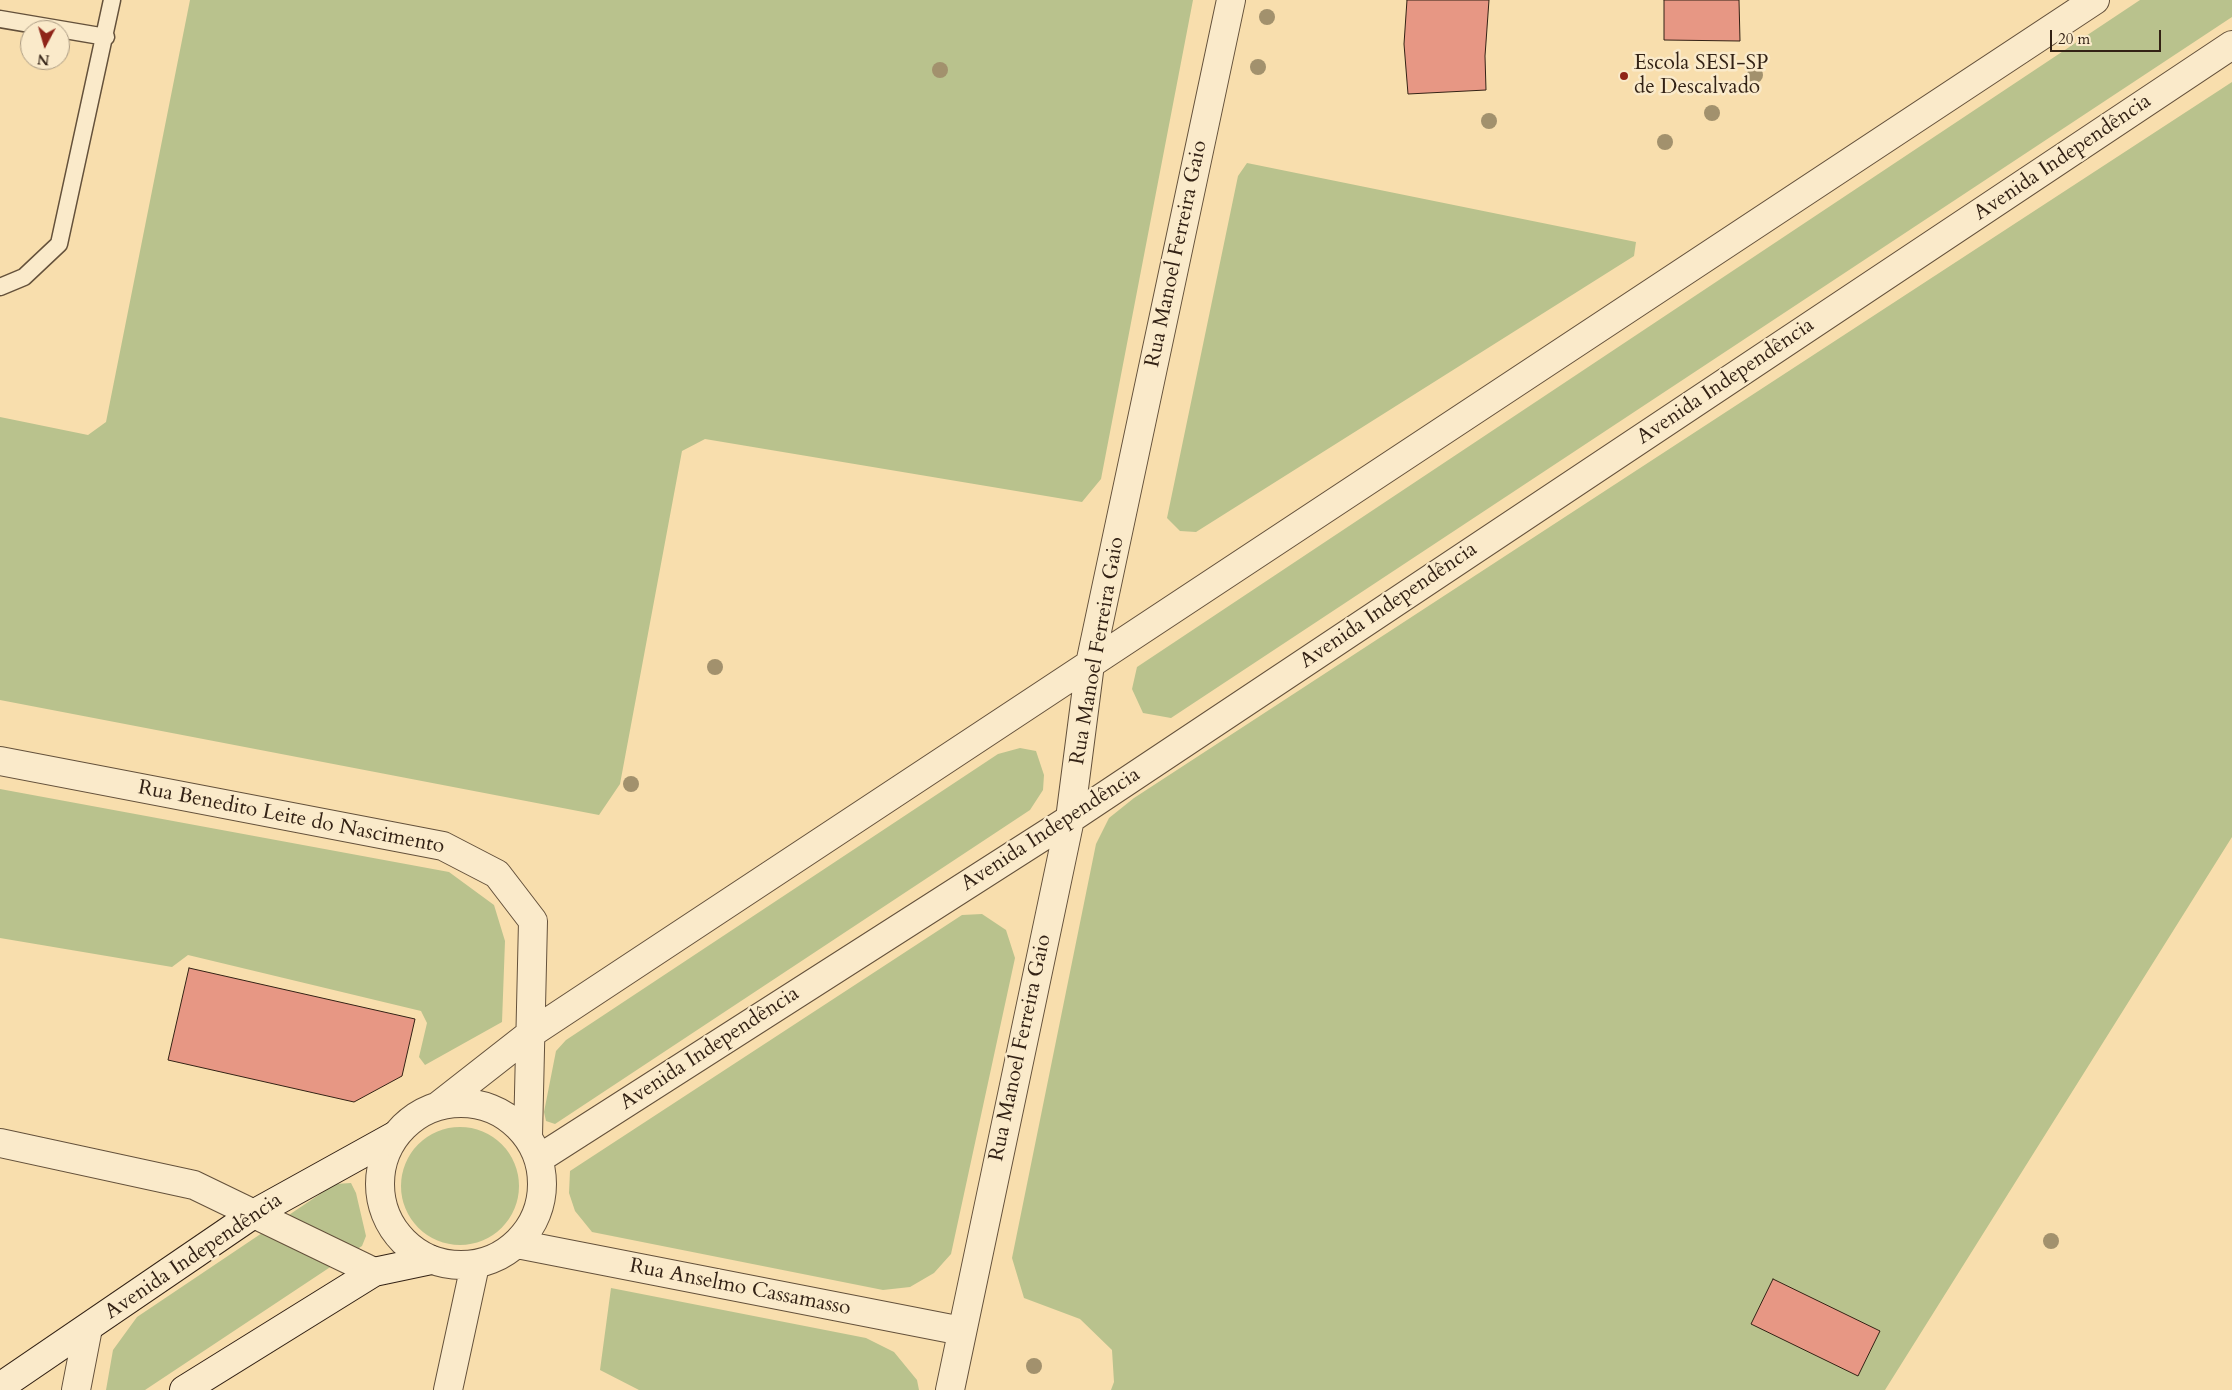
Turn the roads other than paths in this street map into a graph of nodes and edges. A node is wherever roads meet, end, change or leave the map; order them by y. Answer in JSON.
{"nodes":[{"id":1,"x":112,"y":0,"type":"edge"},
{"id":2,"x":1231,"y":0,"type":"edge"},
{"id":3,"x":2094,"y":0,"type":"edge"},
{"id":4,"x":0,"y":20,"type":"edge"},
{"id":5,"x":106,"y":37,"type":"junction"},
{"id":6,"x":2232,"y":46,"type":"edge"},
{"id":7,"x":0,"y":287,"type":"edge"},
{"id":8,"x":1090,"y":664,"type":"junction"},
{"id":9,"x":0,"y":761,"type":"edge"},
{"id":10,"x":1070,"y":819,"type":"junction"},
{"id":11,"x":530,"y":1034,"type":"junction"},
{"id":12,"x":438,"y":1106,"type":"junction"},
{"id":13,"x":394,"y":1136,"type":"junction"},
{"id":14,"x":0,"y":1143,"type":"edge"},
{"id":15,"x":534,"y":1147,"type":"junction"},
{"id":16,"x":254,"y":1213,"type":"junction"},
{"id":17,"x":517,"y":1244,"type":"junction"},
{"id":18,"x":431,"y":1260,"type":"junction"},
{"id":19,"x":475,"y":1265,"type":"junction"},
{"id":20,"x":374,"y":1272,"type":"junction"},
{"id":21,"x":88,"y":1328,"type":"junction"},
{"id":22,"x":962,"y":1331,"type":"junction"},
{"id":23,"x":0,"y":1387,"type":"edge"},
{"id":24,"x":76,"y":1390,"type":"edge"},
{"id":25,"x":184,"y":1390,"type":"edge"},
{"id":26,"x":448,"y":1390,"type":"edge"},
{"id":27,"x":950,"y":1390,"type":"edge"}],
"edges":[{"from":1,"to":5,"type":"lane"},
{"from":2,"to":8,"type":"street","name":"Rua Manoel Ferreira Gaio"},
{"from":3,"to":8,"type":"street"},
{"from":4,"to":5,"type":"lane"},
{"from":5,"to":7,"type":"lane"},
{"from":6,"to":10,"type":"street","name":"Avenida Independência"},
{"from":8,"to":10,"type":"street","name":"Rua Manoel Ferreira Gaio"},
{"from":8,"to":11,"type":"street"},
{"from":9,"to":11,"type":"street","name":"Rua Benedito Leite do Nascimento"},
{"from":10,"to":15,"type":"street","name":"Avenida Independência"},
{"from":10,"to":22,"type":"street","name":"Rua Manoel Ferreira Gaio"},
{"from":11,"to":12,"type":"street"},
{"from":11,"to":15,"type":"street","name":"Rua Benedito Leite do Nascimento"},
{"from":12,"to":13,"type":"street"},
{"from":12,"to":15,"type":"street"},
{"from":13,"to":16,"type":"street","name":"Avenida Independência"},
{"from":13,"to":18,"type":"street"},
{"from":14,"to":16,"type":"street"},
{"from":15,"to":17,"type":"street"},
{"from":16,"to":20,"type":"street"},
{"from":16,"to":21,"type":"street","name":"Avenida Independência"},
{"from":17,"to":19,"type":"street"},
{"from":17,"to":22,"type":"street","name":"Rua Anselmo Cassamasso"},
{"from":18,"to":19,"type":"street"},
{"from":18,"to":20,"type":"street"},
{"from":19,"to":26,"type":"street"},
{"from":20,"to":25,"type":"street"},
{"from":21,"to":23,"type":"street","name":"Avenida Independência"},
{"from":21,"to":24,"type":"street"},
{"from":22,"to":27,"type":"street","name":"Rua Manoel Ferreira Gaio"}]}
